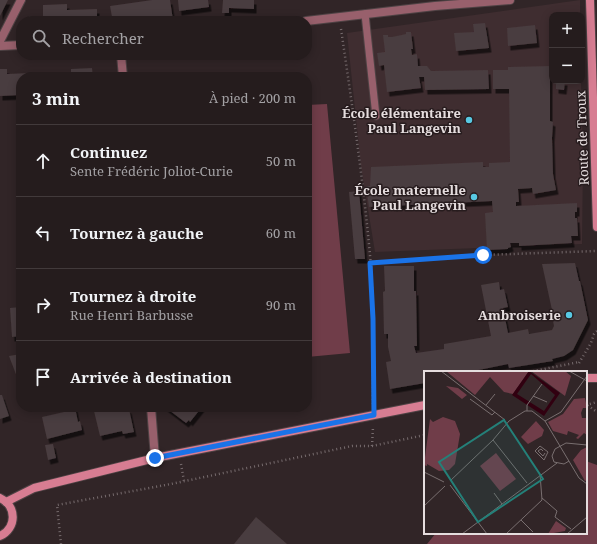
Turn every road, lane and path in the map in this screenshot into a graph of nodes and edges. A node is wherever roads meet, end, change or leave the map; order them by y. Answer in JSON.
{"nodes":[{"id":1,"x":21,"y":0,"type":"edge"},
{"id":2,"x":510,"y":0,"type":"edge"},
{"id":3,"x":590,"y":0,"type":"edge"},
{"id":4,"x":365,"y":14,"type":"junction"},
{"id":5,"x":335,"y":18,"type":"junction"},
{"id":6,"x":312,"y":20,"type":"edge"},
{"id":7,"x":0,"y":41,"type":"edge"},
{"id":8,"x":16,"y":45,"type":"edge"},
{"id":9,"x":0,"y":46,"type":"edge"},
{"id":10,"x":121,"y":60,"type":"edge"},
{"id":11,"x":123,"y":72,"type":"edge"},
{"id":12,"x":376,"y":116,"type":"dead end"},
{"id":13,"x":597,"y":228,"type":"edge"},
{"id":14,"x":597,"y":251,"type":"edge"},
{"id":15,"x":370,"y":263,"type":"junction"},
{"id":16,"x":597,"y":331,"type":"edge"},
{"id":17,"x":579,"y":362,"type":"junction"},
{"id":18,"x":580,"y":367,"type":"dead end"},
{"id":19,"x":534,"y":371,"type":"edge"},
{"id":20,"x":597,"y":402,"type":"edge"},
{"id":21,"x":424,"y":405,"type":"edge"},
{"id":22,"x":587,"y":405,"type":"edge"},
{"id":23,"x":587,"y":406,"type":"edge"},
{"id":24,"x":151,"y":412,"type":"edge"},
{"id":25,"x":597,"y":412,"type":"edge"},
{"id":26,"x":374,"y":415,"type":"junction"},
{"id":27,"x":424,"y":435,"type":"edge"},
{"id":28,"x":372,"y":446,"type":"junction"},
{"id":29,"x":155,"y":458,"type":"junction"},
{"id":30,"x":3,"y":500,"type":"edge"},
{"id":31,"x":0,"y":536,"type":"edge"},
{"id":32,"x":61,"y":544,"type":"edge"}],
"edges":[{"from":1,"to":7,"type":"street"},
{"from":2,"to":4,"type":"street"},
{"from":3,"to":13,"type":"street","name":"Route de Troux"},
{"from":4,"to":5,"type":"street"},
{"from":4,"to":12,"type":"lane"},
{"from":5,"to":6,"type":"street"},
{"from":5,"to":15,"type":"path"},
{"from":8,"to":9,"type":"street"},
{"from":10,"to":11,"type":"street"},
{"from":14,"to":15,"type":"path"},
{"from":15,"to":26,"type":"path"},
{"from":16,"to":17,"type":"path"},
{"from":17,"to":18,"type":"path"},
{"from":17,"to":19,"type":"path"},
{"from":20,"to":22,"type":"path"},
{"from":21,"to":26,"type":"street"},
{"from":23,"to":25,"type":"path"},
{"from":24,"to":29,"type":"street"},
{"from":26,"to":28,"type":"path"},
{"from":26,"to":29,"type":"street"},
{"from":27,"to":28,"type":"path"},
{"from":28,"to":32,"type":"path"},
{"from":29,"to":30,"type":"street"},
{"from":30,"to":31,"type":"street"}]}
